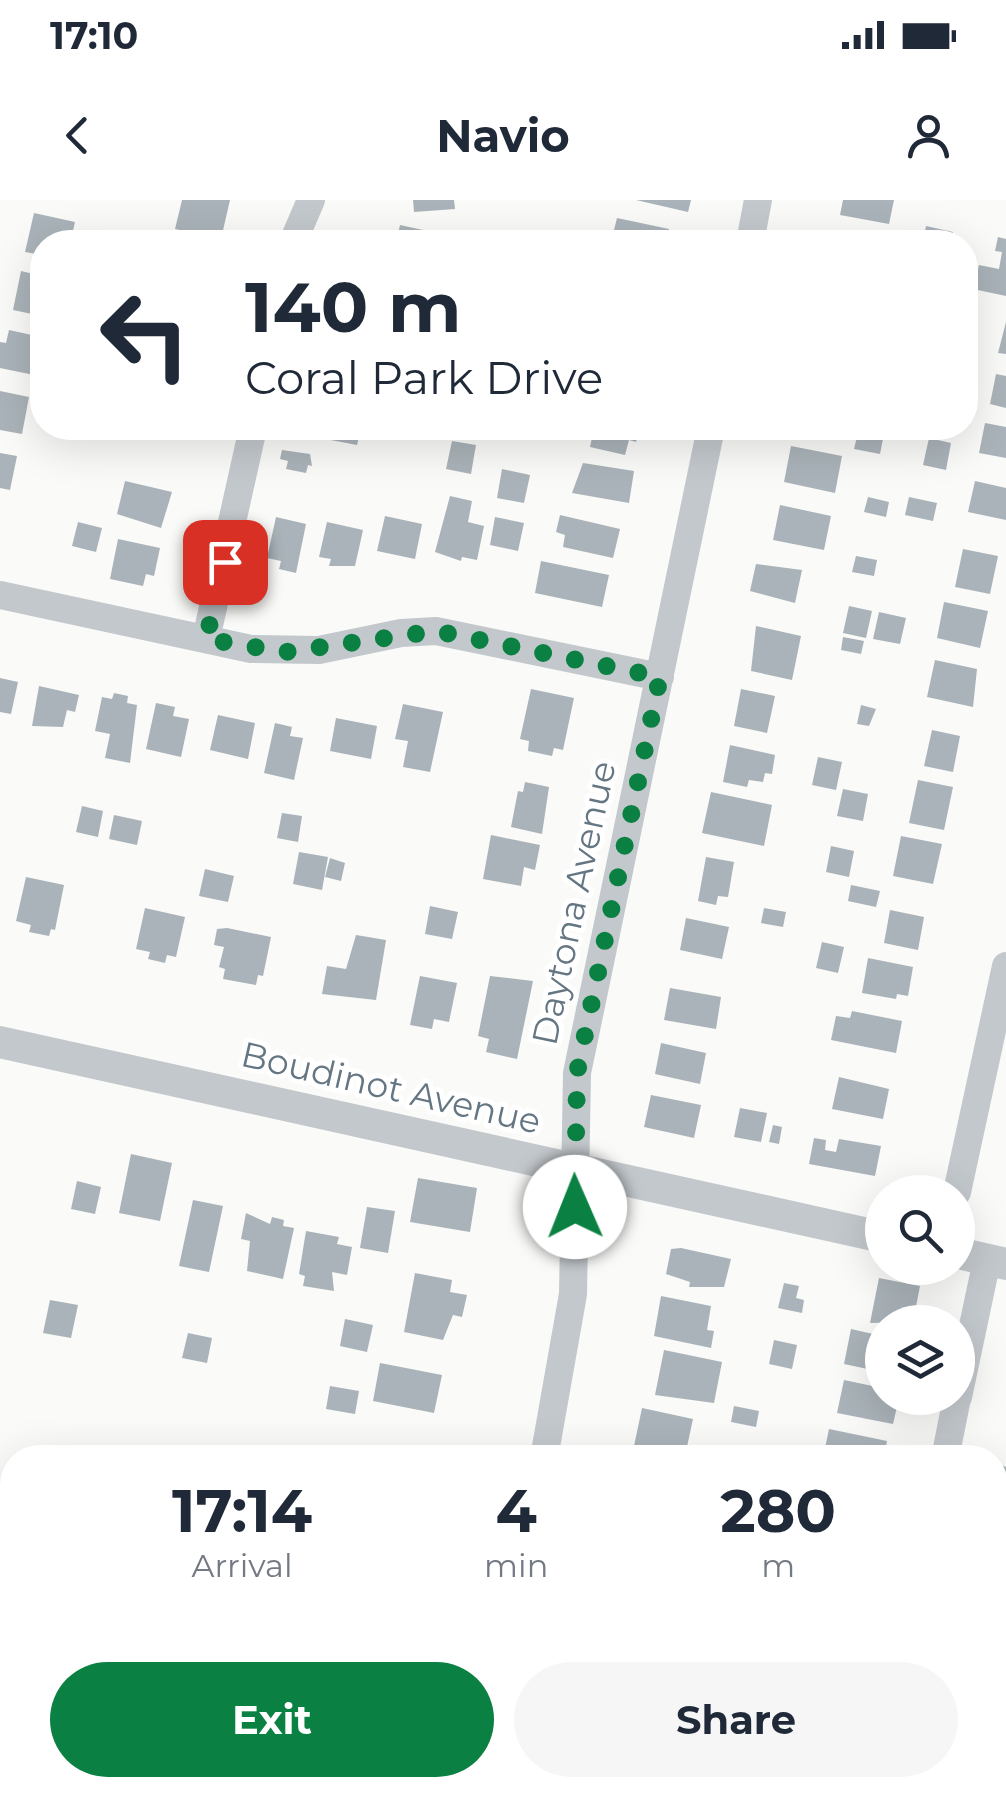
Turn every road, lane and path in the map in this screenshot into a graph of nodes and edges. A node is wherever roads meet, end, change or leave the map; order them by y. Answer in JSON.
{"nodes":[{"id":1,"x":311,"y":200,"type":"edge"},
{"id":2,"x":758,"y":200,"type":"edge"},
{"id":3,"x":298,"y":230,"type":"edge"},
{"id":4,"x":752,"y":230,"type":"edge"},
{"id":5,"x":250,"y":440,"type":"edge"},
{"id":6,"x":709,"y":440,"type":"edge"},
{"id":7,"x":0,"y":594,"type":"edge"},
{"id":8,"x":206,"y":639,"type":"junction"},
{"id":9,"x":660,"y":677,"type":"junction"},
{"id":10,"x":1006,"y":966,"type":"edge"},
{"id":11,"x":0,"y":1042,"type":"edge"},
{"id":12,"x":573,"y":1170,"type":"junction"},
{"id":13,"x":961,"y":1175,"type":"edge"},
{"id":14,"x":865,"y":1233,"type":"edge"},
{"id":15,"x":984,"y":1259,"type":"edge"},
{"id":16,"x":975,"y":1305,"type":"edge"},
{"id":17,"x":953,"y":1415,"type":"edge"},
{"id":18,"x":546,"y":1445,"type":"edge"},
{"id":19,"x":948,"y":1445,"type":"edge"}],
"edges":[{"from":1,"to":3,"type":"street"},
{"from":2,"to":4,"type":"street"},
{"from":5,"to":8,"type":"street"},
{"from":6,"to":9,"type":"street","name":"Daytona Avenue"},
{"from":7,"to":8,"type":"street"},
{"from":8,"to":9,"type":"street"},
{"from":9,"to":12,"type":"street","name":"Daytona Avenue"},
{"from":10,"to":13,"type":"street"},
{"from":11,"to":12,"type":"street","name":"Boudinot Avenue"},
{"from":12,"to":14,"type":"street","name":"Boudinot Avenue"},
{"from":12,"to":18,"type":"street","name":"Daytona Avenue"},
{"from":15,"to":16,"type":"street"},
{"from":17,"to":19,"type":"street"}]}
